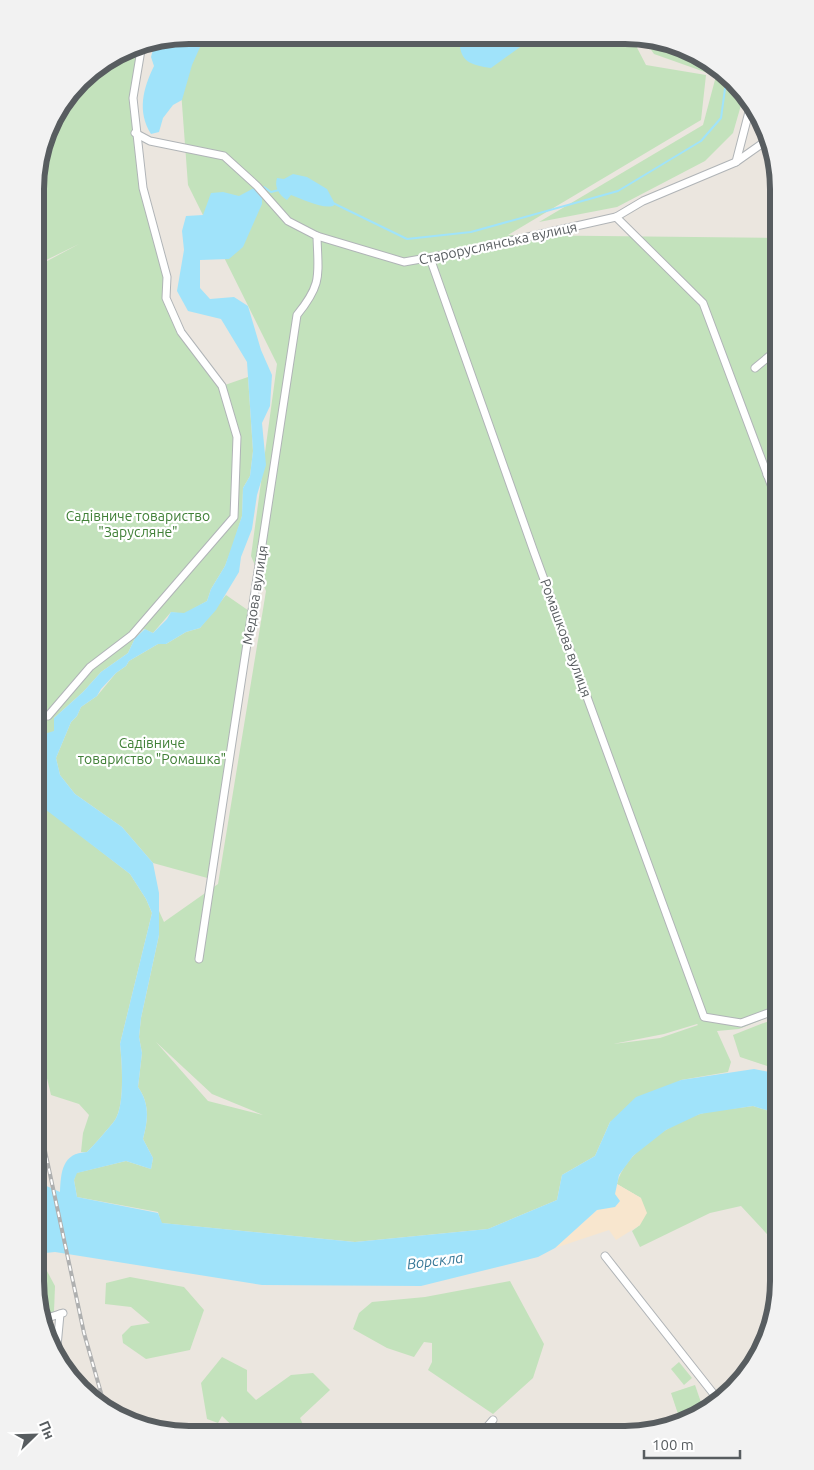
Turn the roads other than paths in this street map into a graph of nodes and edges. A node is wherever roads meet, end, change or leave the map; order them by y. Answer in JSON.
{"nodes":[{"id":1,"x":141,"y":52,"type":"edge"},
{"id":2,"x":749,"y":113,"type":"edge"},
{"id":3,"x":135,"y":134,"type":"junction"},
{"id":4,"x":763,"y":143,"type":"edge"},
{"id":5,"x":736,"y":162,"type":"junction"},
{"id":6,"x":616,"y":217,"type":"junction"},
{"id":7,"x":317,"y":236,"type":"junction"},
{"id":8,"x":430,"y":258,"type":"junction"},
{"id":9,"x":770,"y":356,"type":"edge"},
{"id":10,"x":755,"y":368,"type":"dead end"},
{"id":11,"x":770,"y":475,"type":"edge"},
{"id":12,"x":767,"y":476,"type":"junction"},
{"id":13,"x":770,"y":484,"type":"edge"},
{"id":14,"x":48,"y":716,"type":"dead end"},
{"id":15,"x":199,"y":959,"type":"dead end"},
{"id":16,"x":770,"y":1012,"type":"edge"},
{"id":17,"x":605,"y":1256,"type":"dead end"},
{"id":18,"x":49,"y":1318,"type":"edge"},
{"id":19,"x":58,"y":1342,"type":"edge"},
{"id":20,"x":714,"y":1395,"type":"edge"},
{"id":21,"x":494,"y":1420,"type":"dead end"},
{"id":22,"x":488,"y":1426,"type":"edge"}],
"edges":[{"from":1,"to":3,"type":"street"},
{"from":2,"to":5,"type":"street"},
{"from":3,"to":7,"type":"street","name":"Староруслянська вулиця"},
{"from":3,"to":14,"type":"street"},
{"from":4,"to":5,"type":"street","name":"Староруслянська вулиця"},
{"from":5,"to":6,"type":"street","name":"Староруслянська вулиця"},
{"from":6,"to":8,"type":"street","name":"Староруслянська вулиця"},
{"from":6,"to":12,"type":"street"},
{"from":7,"to":8,"type":"street","name":"Староруслянська вулиця"},
{"from":7,"to":15,"type":"street","name":"Медова вулиця"},
{"from":8,"to":16,"type":"street","name":"Ромашкова вулиця"},
{"from":9,"to":10,"type":"street"},
{"from":11,"to":12,"type":"street"},
{"from":12,"to":13,"type":"street"},
{"from":17,"to":20,"type":"street"},
{"from":18,"to":19,"type":"street"},
{"from":21,"to":22,"type":"street"}]}
